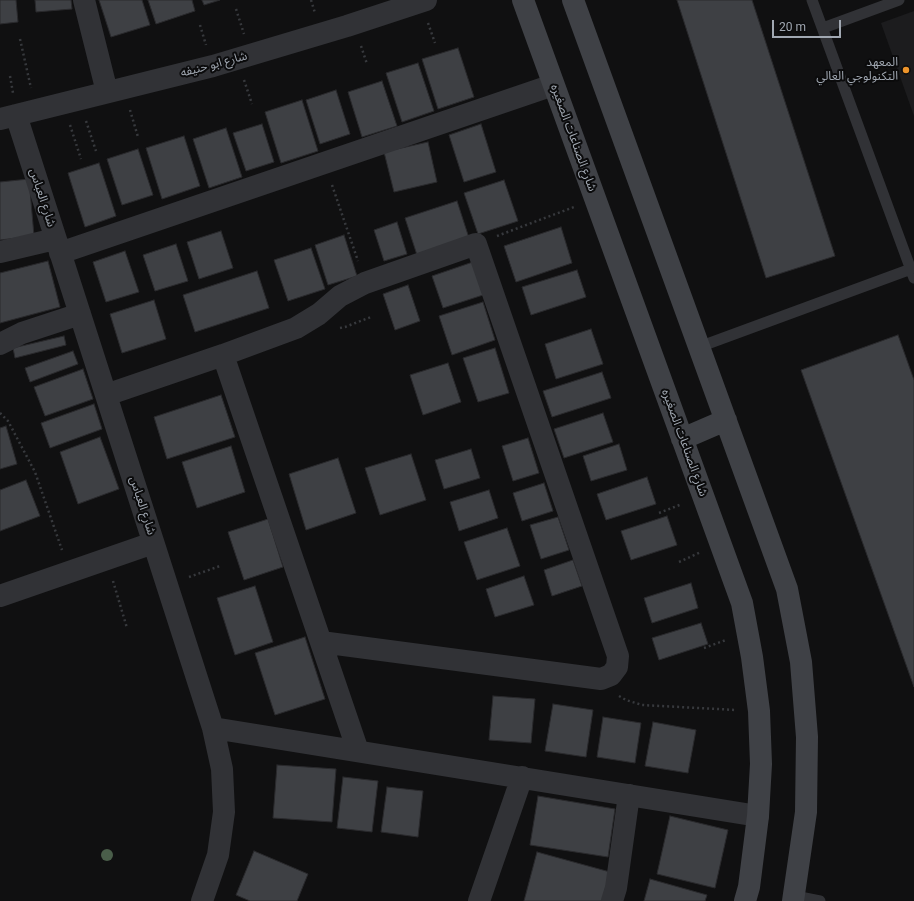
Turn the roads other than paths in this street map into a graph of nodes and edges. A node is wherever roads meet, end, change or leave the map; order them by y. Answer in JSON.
{"nodes":[{"id":1,"x":84,"y":0,"type":"edge"},
{"id":2,"x":426,"y":0,"type":"edge"},
{"id":3,"x":523,"y":0,"type":"edge"},
{"id":4,"x":574,"y":0,"type":"edge"},
{"id":5,"x":812,"y":0,"type":"edge"},
{"id":6,"x":900,"y":0,"type":"edge"},
{"id":7,"x":822,"y":28,"type":"junction"},
{"id":8,"x":554,"y":84,"type":"junction"},
{"id":9,"x":116,"y":90,"type":"junction"},
{"id":10,"x":17,"y":115,"type":"edge"},
{"id":11,"x":57,"y":246,"type":"junction"},
{"id":12,"x":0,"y":252,"type":"edge"},
{"id":13,"x":912,"y":273,"type":"edge"},
{"id":14,"x":80,"y":314,"type":"junction"},
{"id":15,"x":0,"y":344,"type":"edge"},
{"id":16,"x":699,"y":347,"type":"junction"},
{"id":17,"x":223,"y":355,"type":"junction"},
{"id":18,"x":106,"y":395,"type":"junction"},
{"id":19,"x":726,"y":420,"type":"junction"},
{"id":20,"x":682,"y":439,"type":"junction"},
{"id":21,"x":153,"y":543,"type":"junction"},
{"id":22,"x":0,"y":596,"type":"edge"},
{"id":23,"x":321,"y":642,"type":"junction"},
{"id":24,"x":213,"y":728,"type":"junction"},
{"id":25,"x":358,"y":751,"type":"junction"},
{"id":26,"x":522,"y":778,"type":"junction"},
{"id":27,"x":629,"y":795,"type":"junction"},
{"id":28,"x":758,"y":816,"type":"junction"},
{"id":29,"x":794,"y":899,"type":"edge"},
{"id":30,"x":202,"y":901,"type":"edge"},
{"id":31,"x":479,"y":901,"type":"edge"},
{"id":32,"x":612,"y":901,"type":"edge"},
{"id":33,"x":746,"y":901,"type":"edge"},
{"id":34,"x":820,"y":901,"type":"edge"}],
"edges":[{"from":1,"to":9,"type":"street"},
{"from":2,"to":9,"type":"street","name":"شارع ابو حنيفه"},
{"from":3,"to":8,"type":"street","name":"شارع الصناعات الصغيره"},
{"from":4,"to":16,"type":"street"},
{"from":5,"to":7,"type":"lane"},
{"from":6,"to":7,"type":"lane"},
{"from":7,"to":13,"type":"lane"},
{"from":8,"to":11,"type":"street"},
{"from":8,"to":20,"type":"street","name":"شارع الصناعات الصغيره"},
{"from":9,"to":10,"type":"street","name":"شارع ابو حنيفه"},
{"from":10,"to":11,"type":"street","name":"شارع العباس"},
{"from":11,"to":12,"type":"street"},
{"from":11,"to":14,"type":"street","name":"شارع العباس"},
{"from":13,"to":16,"type":"lane"},
{"from":14,"to":15,"type":"street"},
{"from":14,"to":18,"type":"street","name":"شارع العباس"},
{"from":16,"to":19,"type":"street"},
{"from":17,"to":18,"type":"street"},
{"from":17,"to":23,"type":"street"},
{"from":17,"to":23,"type":"street"},
{"from":18,"to":21,"type":"street","name":"شارع العباس"},
{"from":19,"to":20,"type":"street"},
{"from":19,"to":29,"type":"street"},
{"from":20,"to":28,"type":"street","name":"شارع الصناعات الصغيره"},
{"from":21,"to":22,"type":"street"},
{"from":21,"to":24,"type":"street","name":"شارع العباس"},
{"from":23,"to":25,"type":"street"},
{"from":24,"to":25,"type":"street"},
{"from":24,"to":30,"type":"street","name":"شارع العباس"},
{"from":25,"to":26,"type":"street"},
{"from":26,"to":27,"type":"street"},
{"from":26,"to":31,"type":"street"},
{"from":27,"to":28,"type":"street"},
{"from":27,"to":32,"type":"street"},
{"from":28,"to":33,"type":"street","name":"شارع الصناعات الصغيره"},
{"from":29,"to":34,"type":"lane"}]}
